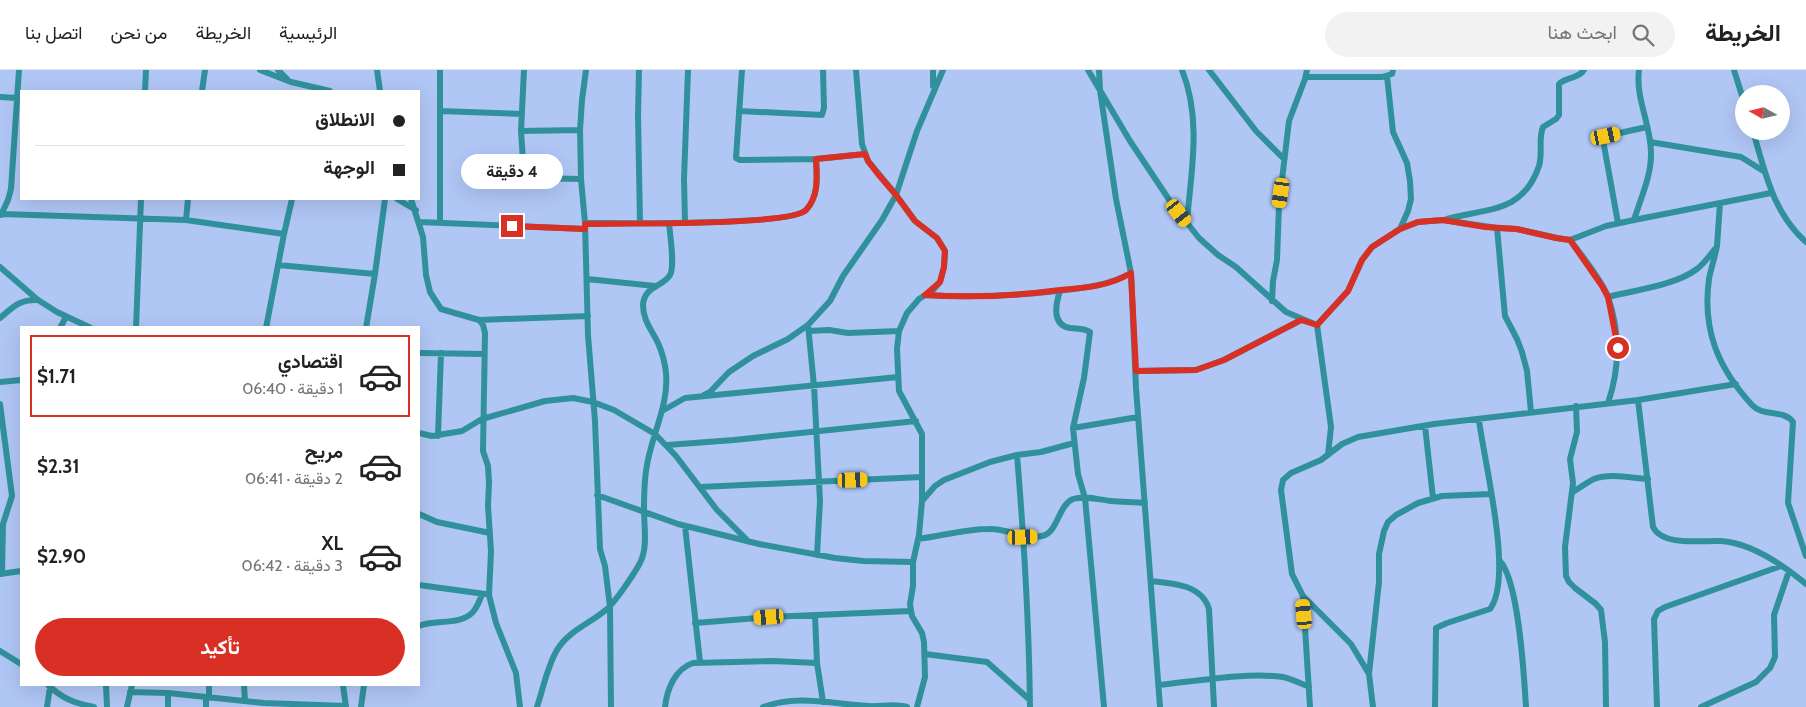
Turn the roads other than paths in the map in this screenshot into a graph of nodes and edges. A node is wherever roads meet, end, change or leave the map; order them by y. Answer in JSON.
{"nodes":[{"id":1,"x":19,"y":70,"type":"edge"},
{"id":2,"x":146,"y":70,"type":"edge"},
{"id":3,"x":205,"y":70,"type":"edge"},
{"id":4,"x":260,"y":70,"type":"edge"},
{"id":5,"x":278,"y":70,"type":"edge"},
{"id":6,"x":440,"y":70,"type":"edge"},
{"id":7,"x":524,"y":70,"type":"edge"},
{"id":8,"x":586,"y":70,"type":"edge"},
{"id":9,"x":640,"y":70,"type":"edge"},
{"id":10,"x":688,"y":70,"type":"edge"},
{"id":11,"x":742,"y":70,"type":"edge"},
{"id":12,"x":823,"y":70,"type":"edge"},
{"id":13,"x":856,"y":70,"type":"edge"},
{"id":14,"x":933,"y":70,"type":"edge"},
{"id":15,"x":943,"y":70,"type":"edge"},
{"id":16,"x":1088,"y":70,"type":"edge"},
{"id":17,"x":1099,"y":70,"type":"edge"},
{"id":18,"x":1182,"y":70,"type":"edge"},
{"id":19,"x":1209,"y":70,"type":"edge"},
{"id":20,"x":1393,"y":70,"type":"edge"},
{"id":21,"x":1584,"y":70,"type":"edge"},
{"id":22,"x":1639,"y":70,"type":"edge"},
{"id":23,"x":1734,"y":70,"type":"edge"},
{"id":24,"x":377,"y":71,"type":"edge"},
{"id":25,"x":1306,"y":73,"type":"edge"},
{"id":26,"x":1387,"y":76,"type":"junction"},
{"id":27,"x":291,"y":82,"type":"junction"},
{"id":28,"x":1739,"y":85,"type":"edge"},
{"id":29,"x":145,"y":90,"type":"edge"},
{"id":30,"x":202,"y":90,"type":"edge"},
{"id":31,"x":319,"y":90,"type":"edge"},
{"id":32,"x":380,"y":90,"type":"edge"},
{"id":33,"x":1100,"y":90,"type":"junction"},
{"id":34,"x":931,"y":95,"type":"junction"},
{"id":35,"x":0,"y":97,"type":"edge"},
{"id":36,"x":17,"y":98,"type":"junction"},
{"id":37,"x":440,"y":111,"type":"junction"},
{"id":38,"x":739,"y":112,"type":"junction"},
{"id":39,"x":522,"y":114,"type":"junction"},
{"id":40,"x":1647,"y":127,"type":"junction"},
{"id":41,"x":580,"y":130,"type":"junction"},
{"id":42,"x":521,"y":131,"type":"junction"},
{"id":43,"x":1756,"y":140,"type":"edge"},
{"id":44,"x":1650,"y":142,"type":"junction"},
{"id":45,"x":865,"y":154,"type":"junction"},
{"id":46,"x":1283,"y":158,"type":"junction"},
{"id":47,"x":816,"y":159,"type":"junction"},
{"id":48,"x":1765,"y":172,"type":"junction"},
{"id":49,"x":580,"y":179,"type":"junction"},
{"id":50,"x":1771,"y":194,"type":"junction"},
{"id":51,"x":896,"y":195,"type":"junction"},
{"id":52,"x":141,"y":200,"type":"edge"},
{"id":53,"x":188,"y":200,"type":"edge"},
{"id":54,"x":292,"y":200,"type":"edge"},
{"id":55,"x":385,"y":200,"type":"edge"},
{"id":56,"x":399,"y":200,"type":"edge"},
{"id":57,"x":411,"y":200,"type":"edge"},
{"id":58,"x":1720,"y":204,"type":"junction"},
{"id":59,"x":416,"y":210,"type":"junction"},
{"id":60,"x":1,"y":215,"type":"edge"},
{"id":61,"x":140,"y":218,"type":"junction"},
{"id":62,"x":186,"y":220,"type":"junction"},
{"id":63,"x":1443,"y":220,"type":"junction"},
{"id":64,"x":1634,"y":220,"type":"junction"},
{"id":65,"x":419,"y":222,"type":"junction"},
{"id":66,"x":669,"y":222,"type":"junction"},
{"id":67,"x":685,"y":222,"type":"junction"},
{"id":68,"x":1187,"y":222,"type":"junction"},
{"id":69,"x":440,"y":223,"type":"junction"},
{"id":70,"x":640,"y":223,"type":"junction"},
{"id":71,"x":1618,"y":223,"type":"junction"},
{"id":72,"x":585,"y":226,"type":"junction"},
{"id":73,"x":1497,"y":228,"type":"junction"},
{"id":74,"x":1400,"y":229,"type":"junction"},
{"id":75,"x":284,"y":234,"type":"junction"},
{"id":76,"x":1570,"y":240,"type":"junction"},
{"id":77,"x":1806,"y":242,"type":"edge"},
{"id":78,"x":1717,"y":246,"type":"junction"},
{"id":79,"x":278,"y":264,"type":"junction"},
{"id":80,"x":0,"y":267,"type":"edge"},
{"id":81,"x":1131,"y":273,"type":"junction"},
{"id":82,"x":376,"y":274,"type":"junction"},
{"id":83,"x":587,"y":279,"type":"junction"},
{"id":84,"x":654,"y":286,"type":"junction"},
{"id":85,"x":1060,"y":290,"type":"junction"},
{"id":86,"x":925,"y":295,"type":"junction"},
{"id":87,"x":1608,"y":297,"type":"junction"},
{"id":88,"x":38,"y":300,"type":"junction"},
{"id":89,"x":1272,"y":301,"type":"junction"},
{"id":90,"x":588,"y":316,"type":"junction"},
{"id":91,"x":66,"y":317,"type":"junction"},
{"id":92,"x":0,"y":318,"type":"edge"},
{"id":93,"x":479,"y":320,"type":"junction"},
{"id":94,"x":1301,"y":320,"type":"junction"},
{"id":95,"x":1317,"y":325,"type":"junction"},
{"id":96,"x":61,"y":326,"type":"edge"},
{"id":97,"x":86,"y":326,"type":"edge"},
{"id":98,"x":136,"y":326,"type":"edge"},
{"id":99,"x":266,"y":326,"type":"edge"},
{"id":100,"x":366,"y":326,"type":"edge"},
{"id":101,"x":809,"y":328,"type":"junction"},
{"id":102,"x":899,"y":330,"type":"junction"},
{"id":103,"x":420,"y":353,"type":"edge"},
{"id":104,"x":441,"y":353,"type":"junction"},
{"id":105,"x":484,"y":354,"type":"junction"},
{"id":106,"x":1136,"y":371,"type":"junction"},
{"id":107,"x":898,"y":377,"type":"junction"},
{"id":108,"x":20,"y":380,"type":"edge"},
{"id":109,"x":0,"y":382,"type":"edge"},
{"id":110,"x":1736,"y":384,"type":"junction"},
{"id":111,"x":814,"y":386,"type":"junction"},
{"id":112,"x":704,"y":395,"type":"junction"},
{"id":113,"x":1638,"y":400,"type":"junction"},
{"id":114,"x":593,"y":402,"type":"junction"},
{"id":115,"x":1608,"y":403,"type":"junction"},
{"id":116,"x":0,"y":404,"type":"edge"},
{"id":117,"x":1576,"y":406,"type":"junction"},
{"id":118,"x":662,"y":411,"type":"junction"},
{"id":119,"x":1531,"y":412,"type":"junction"},
{"id":120,"x":1,"y":416,"type":"edge"},
{"id":121,"x":1138,"y":417,"type":"junction"},
{"id":122,"x":482,"y":419,"type":"junction"},
{"id":123,"x":1479,"y":420,"type":"junction"},
{"id":124,"x":916,"y":421,"type":"junction"},
{"id":125,"x":1425,"y":426,"type":"junction"},
{"id":126,"x":1073,"y":428,"type":"junction"},
{"id":127,"x":816,"y":431,"type":"junction"},
{"id":128,"x":420,"y":433,"type":"edge"},
{"id":129,"x":655,"y":434,"type":"junction"},
{"id":130,"x":438,"y":436,"type":"junction"},
{"id":131,"x":1074,"y":443,"type":"junction"},
{"id":132,"x":667,"y":445,"type":"junction"},
{"id":133,"x":1017,"y":455,"type":"junction"},
{"id":134,"x":1328,"y":456,"type":"junction"},
{"id":135,"x":922,"y":477,"type":"junction"},
{"id":136,"x":1648,"y":479,"type":"junction"},
{"id":137,"x":819,"y":481,"type":"junction"},
{"id":138,"x":700,"y":487,"type":"junction"},
{"id":139,"x":1573,"y":492,"type":"junction"},
{"id":140,"x":1491,"y":494,"type":"junction"},
{"id":141,"x":597,"y":495,"type":"junction"},
{"id":142,"x":1085,"y":498,"type":"junction"},
{"id":143,"x":1433,"y":498,"type":"junction"},
{"id":144,"x":922,"y":501,"type":"junction"},
{"id":145,"x":1145,"y":502,"type":"junction"},
{"id":146,"x":644,"y":512,"type":"junction"},
{"id":147,"x":420,"y":514,"type":"edge"},
{"id":148,"x":686,"y":526,"type":"junction"},
{"id":149,"x":490,"y":533,"type":"junction"},
{"id":150,"x":1023,"y":537,"type":"junction"},
{"id":151,"x":918,"y":540,"type":"junction"},
{"id":152,"x":749,"y":542,"type":"junction"},
{"id":153,"x":817,"y":555,"type":"junction"},
{"id":154,"x":1806,"y":556,"type":"edge"},
{"id":155,"x":1500,"y":561,"type":"junction"},
{"id":156,"x":913,"y":562,"type":"junction"},
{"id":157,"x":1781,"y":566,"type":"junction"},
{"id":158,"x":20,"y":571,"type":"edge"},
{"id":159,"x":1789,"y":572,"type":"junction"},
{"id":160,"x":1,"y":574,"type":"edge"},
{"id":161,"x":1152,"y":582,"type":"junction"},
{"id":162,"x":1806,"y":584,"type":"edge"},
{"id":163,"x":420,"y":585,"type":"edge"},
{"id":164,"x":486,"y":594,"type":"junction"},
{"id":165,"x":1302,"y":596,"type":"junction"},
{"id":166,"x":610,"y":607,"type":"junction"},
{"id":167,"x":910,"y":611,"type":"junction"},
{"id":168,"x":815,"y":616,"type":"junction"},
{"id":169,"x":695,"y":623,"type":"junction"},
{"id":170,"x":420,"y":626,"type":"edge"},
{"id":171,"x":0,"y":651,"type":"edge"},
{"id":172,"x":925,"y":654,"type":"junction"},
{"id":173,"x":700,"y":662,"type":"junction"},
{"id":174,"x":20,"y":663,"type":"edge"},
{"id":175,"x":817,"y":663,"type":"junction"},
{"id":176,"x":1369,"y":674,"type":"junction"},
{"id":177,"x":1212,"y":680,"type":"junction"},
{"id":178,"x":1159,"y":685,"type":"junction"},
{"id":179,"x":49,"y":686,"type":"edge"},
{"id":180,"x":106,"y":686,"type":"edge"},
{"id":181,"x":209,"y":686,"type":"edge"},
{"id":182,"x":244,"y":686,"type":"edge"},
{"id":183,"x":343,"y":686,"type":"edge"},
{"id":184,"x":364,"y":686,"type":"edge"},
{"id":185,"x":1309,"y":687,"type":"junction"},
{"id":186,"x":131,"y":688,"type":"edge"},
{"id":187,"x":168,"y":693,"type":"junction"},
{"id":188,"x":208,"y":697,"type":"junction"},
{"id":189,"x":1030,"y":700,"type":"junction"},
{"id":190,"x":245,"y":701,"type":"junction"},
{"id":191,"x":823,"y":702,"type":"junction"},
{"id":192,"x":346,"y":706,"type":"edge"},
{"id":193,"x":855,"y":706,"type":"edge"},
{"id":194,"x":47,"y":707,"type":"edge"},
{"id":195,"x":94,"y":707,"type":"edge"},
{"id":196,"x":107,"y":707,"type":"edge"},
{"id":197,"x":127,"y":707,"type":"edge"},
{"id":198,"x":168,"y":707,"type":"edge"},
{"id":199,"x":206,"y":707,"type":"edge"},
{"id":200,"x":362,"y":707,"type":"edge"},
{"id":201,"x":520,"y":707,"type":"edge"},
{"id":202,"x":537,"y":707,"type":"edge"},
{"id":203,"x":611,"y":707,"type":"edge"},
{"id":204,"x":665,"y":707,"type":"edge"},
{"id":205,"x":762,"y":707,"type":"edge"},
{"id":206,"x":907,"y":707,"type":"edge"},
{"id":207,"x":917,"y":707,"type":"edge"},
{"id":208,"x":1030,"y":707,"type":"edge"},
{"id":209,"x":1104,"y":707,"type":"edge"},
{"id":210,"x":1160,"y":707,"type":"edge"},
{"id":211,"x":1214,"y":707,"type":"edge"},
{"id":212,"x":1310,"y":707,"type":"edge"},
{"id":213,"x":1373,"y":707,"type":"edge"},
{"id":214,"x":1435,"y":707,"type":"edge"},
{"id":215,"x":1526,"y":707,"type":"edge"},
{"id":216,"x":1606,"y":707,"type":"edge"},
{"id":217,"x":1657,"y":707,"type":"edge"},
{"id":218,"x":1701,"y":707,"type":"edge"}],
"edges":[{"from":1,"to":36,"type":"street"},
{"from":2,"to":29,"type":"street"},
{"from":3,"to":30,"type":"street"},
{"from":4,"to":27,"type":"street"},
{"from":5,"to":27,"type":"street"},
{"from":6,"to":37,"type":"street"},
{"from":7,"to":39,"type":"street"},
{"from":8,"to":41,"type":"street"},
{"from":9,"to":70,"type":"street"},
{"from":10,"to":67,"type":"street"},
{"from":11,"to":38,"type":"street"},
{"from":12,"to":38,"type":"street"},
{"from":13,"to":45,"type":"street"},
{"from":14,"to":34,"type":"street"},
{"from":15,"to":34,"type":"street"},
{"from":16,"to":33,"type":"street"},
{"from":17,"to":33,"type":"street"},
{"from":18,"to":68,"type":"street"},
{"from":19,"to":46,"type":"street"},
{"from":20,"to":26,"type":"street"},
{"from":21,"to":63,"type":"street"},
{"from":22,"to":40,"type":"street"},
{"from":23,"to":28,"type":"street"},
{"from":24,"to":32,"type":"street"},
{"from":25,"to":26,"type":"street"},
{"from":25,"to":46,"type":"street"},
{"from":26,"to":74,"type":"street"},
{"from":27,"to":31,"type":"street"},
{"from":33,"to":68,"type":"street"},
{"from":33,"to":81,"type":"street"},
{"from":34,"to":51,"type":"street"},
{"from":35,"to":36,"type":"street"},
{"from":36,"to":60,"type":"street"},
{"from":37,"to":39,"type":"street"},
{"from":37,"to":69,"type":"street"},
{"from":38,"to":47,"type":"street"},
{"from":39,"to":42,"type":"street"},
{"from":40,"to":44,"type":"street"},
{"from":40,"to":71,"type":"street"},
{"from":41,"to":42,"type":"street"},
{"from":41,"to":49,"type":"street"},
{"from":42,"to":49,"type":"street"},
{"from":43,"to":48,"type":"street"},
{"from":44,"to":48,"type":"street"},
{"from":44,"to":64,"type":"street"},
{"from":45,"to":47,"type":"street"},
{"from":45,"to":51,"type":"street"},
{"from":46,"to":89,"type":"street"},
{"from":47,"to":67,"type":"street"},
{"from":48,"to":50,"type":"street"},
{"from":49,"to":72,"type":"street"},
{"from":50,"to":58,"type":"street"},
{"from":50,"to":77,"type":"street"},
{"from":51,"to":86,"type":"street"},
{"from":51,"to":101,"type":"street"},
{"from":52,"to":61,"type":"street"},
{"from":53,"to":62,"type":"street"},
{"from":54,"to":75,"type":"street"},
{"from":55,"to":82,"type":"street"},
{"from":56,"to":59,"type":"street"},
{"from":57,"to":59,"type":"street"},
{"from":58,"to":64,"type":"street"},
{"from":58,"to":78,"type":"street"},
{"from":59,"to":65,"type":"street"},
{"from":60,"to":61,"type":"street"},
{"from":61,"to":62,"type":"street"},
{"from":61,"to":98,"type":"street"},
{"from":62,"to":75,"type":"street"},
{"from":63,"to":73,"type":"street"},
{"from":63,"to":74,"type":"street"},
{"from":64,"to":71,"type":"street"},
{"from":65,"to":69,"type":"street"},
{"from":65,"to":93,"type":"street"},
{"from":66,"to":67,"type":"street"},
{"from":66,"to":70,"type":"street"},
{"from":66,"to":84,"type":"street"},
{"from":68,"to":89,"type":"street"},
{"from":69,"to":72,"type":"street"},
{"from":70,"to":72,"type":"street"},
{"from":71,"to":76,"type":"street"},
{"from":72,"to":83,"type":"street"},
{"from":73,"to":76,"type":"street"},
{"from":73,"to":119,"type":"street"},
{"from":74,"to":95,"type":"street"},
{"from":75,"to":79,"type":"street"},
{"from":76,"to":87,"type":"street"},
{"from":78,"to":87,"type":"street"},
{"from":78,"to":110,"type":"street"},
{"from":79,"to":82,"type":"street"},
{"from":79,"to":99,"type":"street"},
{"from":80,"to":88,"type":"street"},
{"from":81,"to":85,"type":"street"},
{"from":81,"to":106,"type":"street"},
{"from":82,"to":100,"type":"street"},
{"from":83,"to":84,"type":"street"},
{"from":83,"to":90,"type":"street"},
{"from":84,"to":118,"type":"street"},
{"from":85,"to":86,"type":"street"},
{"from":85,"to":126,"type":"street"},
{"from":86,"to":102,"type":"street"},
{"from":87,"to":115,"type":"street"},
{"from":88,"to":91,"type":"street"},
{"from":88,"to":92,"type":"street"},
{"from":89,"to":94,"type":"street"},
{"from":90,"to":93,"type":"street"},
{"from":90,"to":114,"type":"street"},
{"from":91,"to":96,"type":"street"},
{"from":91,"to":97,"type":"street"},
{"from":93,"to":105,"type":"street"},
{"from":94,"to":95,"type":"street"},
{"from":94,"to":106,"type":"street"},
{"from":95,"to":134,"type":"street"},
{"from":101,"to":102,"type":"street"},
{"from":101,"to":111,"type":"street"},
{"from":101,"to":112,"type":"street"},
{"from":102,"to":107,"type":"street"},
{"from":103,"to":104,"type":"street"},
{"from":104,"to":105,"type":"street"},
{"from":104,"to":130,"type":"street"},
{"from":105,"to":122,"type":"street"},
{"from":106,"to":121,"type":"street"},
{"from":107,"to":111,"type":"street"},
{"from":107,"to":124,"type":"street"},
{"from":108,"to":109,"type":"street"},
{"from":110,"to":113,"type":"street"},
{"from":110,"to":154,"type":"street"},
{"from":111,"to":112,"type":"street"},
{"from":111,"to":127,"type":"street"},
{"from":112,"to":118,"type":"street"},
{"from":113,"to":115,"type":"street"},
{"from":113,"to":136,"type":"street"},
{"from":114,"to":122,"type":"street"},
{"from":114,"to":129,"type":"street"},
{"from":114,"to":141,"type":"street"},
{"from":115,"to":117,"type":"street"},
{"from":116,"to":120,"type":"street"},
{"from":117,"to":119,"type":"street"},
{"from":117,"to":139,"type":"street"},
{"from":118,"to":129,"type":"street"},
{"from":119,"to":123,"type":"street"},
{"from":120,"to":160,"type":"street"},
{"from":121,"to":126,"type":"street"},
{"from":121,"to":145,"type":"street"},
{"from":122,"to":130,"type":"street"},
{"from":122,"to":149,"type":"street"},
{"from":123,"to":125,"type":"street"},
{"from":123,"to":140,"type":"street"},
{"from":124,"to":127,"type":"street"},
{"from":124,"to":135,"type":"street"},
{"from":125,"to":134,"type":"street"},
{"from":125,"to":143,"type":"street"},
{"from":126,"to":131,"type":"street"},
{"from":127,"to":132,"type":"street"},
{"from":127,"to":137,"type":"street"},
{"from":128,"to":130,"type":"street"},
{"from":129,"to":132,"type":"street"},
{"from":129,"to":146,"type":"street"},
{"from":131,"to":133,"type":"street"},
{"from":131,"to":142,"type":"street"},
{"from":132,"to":138,"type":"street"},
{"from":133,"to":144,"type":"street"},
{"from":133,"to":150,"type":"street"},
{"from":134,"to":165,"type":"street"},
{"from":135,"to":137,"type":"street"},
{"from":135,"to":144,"type":"street"},
{"from":136,"to":139,"type":"street"},
{"from":136,"to":157,"type":"street"},
{"from":137,"to":138,"type":"street"},
{"from":137,"to":153,"type":"street"},
{"from":138,"to":152,"type":"street"},
{"from":139,"to":216,"type":"street"},
{"from":140,"to":143,"type":"street"},
{"from":140,"to":155,"type":"street"},
{"from":141,"to":146,"type":"street"},
{"from":141,"to":166,"type":"street"},
{"from":142,"to":145,"type":"street"},
{"from":142,"to":150,"type":"street"},
{"from":142,"to":209,"type":"street"},
{"from":143,"to":176,"type":"street"},
{"from":144,"to":151,"type":"street"},
{"from":145,"to":161,"type":"street"},
{"from":146,"to":148,"type":"street"},
{"from":146,"to":166,"type":"street"},
{"from":147,"to":149,"type":"street"},
{"from":148,"to":152,"type":"street"},
{"from":148,"to":169,"type":"street"},
{"from":149,"to":164,"type":"street"},
{"from":150,"to":151,"type":"street"},
{"from":150,"to":189,"type":"street"},
{"from":151,"to":156,"type":"street"},
{"from":152,"to":153,"type":"street"},
{"from":153,"to":156,"type":"street"},
{"from":155,"to":214,"type":"street"},
{"from":155,"to":215,"type":"street"},
{"from":156,"to":167,"type":"street"},
{"from":157,"to":159,"type":"street"},
{"from":157,"to":217,"type":"street"},
{"from":158,"to":160,"type":"street"},
{"from":159,"to":162,"type":"street"},
{"from":159,"to":218,"type":"street"},
{"from":161,"to":177,"type":"street"},
{"from":161,"to":178,"type":"street"},
{"from":163,"to":164,"type":"street"},
{"from":164,"to":170,"type":"street"},
{"from":164,"to":201,"type":"street"},
{"from":165,"to":176,"type":"street"},
{"from":165,"to":185,"type":"street"},
{"from":166,"to":202,"type":"street"},
{"from":166,"to":203,"type":"street"},
{"from":167,"to":168,"type":"street"},
{"from":167,"to":172,"type":"street"},
{"from":168,"to":169,"type":"street"},
{"from":168,"to":175,"type":"street"},
{"from":169,"to":173,"type":"street"},
{"from":171,"to":174,"type":"street"},
{"from":172,"to":189,"type":"street"},
{"from":172,"to":207,"type":"street"},
{"from":173,"to":175,"type":"street"},
{"from":173,"to":204,"type":"street"},
{"from":175,"to":191,"type":"street"},
{"from":176,"to":213,"type":"street"},
{"from":177,"to":178,"type":"street"},
{"from":177,"to":185,"type":"street"},
{"from":177,"to":211,"type":"street"},
{"from":178,"to":210,"type":"street"},
{"from":179,"to":194,"type":"street"},
{"from":179,"to":195,"type":"street"},
{"from":180,"to":196,"type":"street"},
{"from":181,"to":188,"type":"street"},
{"from":182,"to":190,"type":"street"},
{"from":183,"to":192,"type":"street"},
{"from":184,"to":200,"type":"street"},
{"from":185,"to":212,"type":"street"},
{"from":186,"to":187,"type":"street"},
{"from":186,"to":197,"type":"street"},
{"from":187,"to":188,"type":"street"},
{"from":187,"to":198,"type":"street"},
{"from":188,"to":190,"type":"street"},
{"from":188,"to":199,"type":"street"},
{"from":189,"to":208,"type":"street"},
{"from":190,"to":192,"type":"street"},
{"from":191,"to":193,"type":"street"},
{"from":191,"to":205,"type":"street"},
{"from":193,"to":206,"type":"street"}]}
